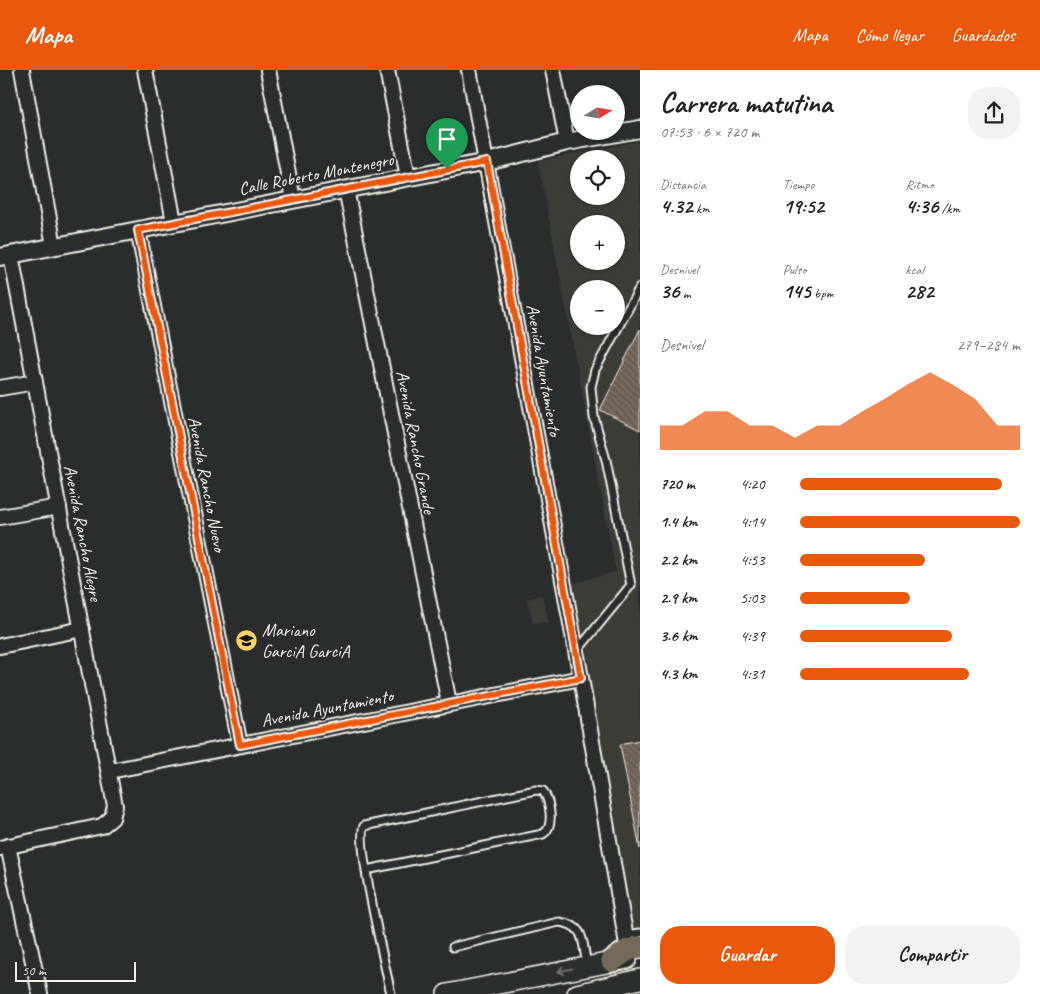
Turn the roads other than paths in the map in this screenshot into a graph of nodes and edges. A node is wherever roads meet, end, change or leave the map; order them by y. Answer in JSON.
{"nodes":[{"id":1,"x":22,"y":70,"type":"edge"},
{"id":2,"x":145,"y":70,"type":"edge"},
{"id":3,"x":268,"y":70,"type":"edge"},
{"id":4,"x":388,"y":70,"type":"edge"},
{"id":5,"x":470,"y":70,"type":"edge"},
{"id":6,"x":553,"y":70,"type":"edge"},
{"id":7,"x":640,"y":129,"type":"edge"},
{"id":8,"x":567,"y":142,"type":"junction"},
{"id":9,"x":487,"y":162,"type":"junction"},
{"id":10,"x":408,"y":177,"type":"junction"},
{"id":11,"x":346,"y":189,"type":"junction"},
{"id":12,"x":293,"y":199,"type":"junction"},
{"id":13,"x":174,"y":222,"type":"junction"},
{"id":14,"x":138,"y":230,"type":"junction"},
{"id":15,"x":54,"y":246,"type":"junction"},
{"id":16,"x":6,"y":256,"type":"edge"},
{"id":17,"x":640,"y":288,"type":"edge"},
{"id":18,"x":35,"y":382,"type":"junction"},
{"id":19,"x":0,"y":388,"type":"edge"},
{"id":20,"x":58,"y":507,"type":"junction"},
{"id":21,"x":0,"y":517,"type":"edge"},
{"id":22,"x":82,"y":629,"type":"junction"},
{"id":23,"x":0,"y":646,"type":"edge"},
{"id":24,"x":576,"y":651,"type":"junction"},
{"id":25,"x":581,"y":678,"type":"junction"},
{"id":26,"x":449,"y":703,"type":"junction"},
{"id":27,"x":240,"y":745,"type":"junction"},
{"id":28,"x":110,"y":771,"type":"junction"},
{"id":29,"x":4,"y":847,"type":"edge"},
{"id":30,"x":366,"y":870,"type":"junction"},
{"id":31,"x":452,"y":947,"type":"dead end"},
{"id":32,"x":631,"y":947,"type":"edge"},
{"id":33,"x":587,"y":966,"type":"junction"},
{"id":34,"x":640,"y":979,"type":"edge"},
{"id":35,"x":40,"y":994,"type":"edge"},
{"id":36,"x":391,"y":994,"type":"edge"},
{"id":37,"x":447,"y":994,"type":"edge"},
{"id":38,"x":577,"y":994,"type":"edge"}],
"edges":[{"from":1,"to":15,"type":"street"},
{"from":2,"to":13,"type":"street"},
{"from":3,"to":12,"type":"street"},
{"from":4,"to":10,"type":"street"},
{"from":5,"to":9,"type":"street","name":"Avenida Ayuntamiento"},
{"from":6,"to":8,"type":"street"},
{"from":7,"to":8,"type":"street","name":"Calle Roberto Montenegro"},
{"from":8,"to":9,"type":"street","name":"Calle Roberto Montenegro"},
{"from":9,"to":10,"type":"street","name":"Calle Roberto Montenegro"},
{"from":9,"to":24,"type":"street","name":"Avenida Ayuntamiento"},
{"from":10,"to":11,"type":"street","name":"Calle Roberto Montenegro"},
{"from":11,"to":12,"type":"street","name":"Calle Roberto Montenegro"},
{"from":11,"to":26,"type":"street","name":"Avenida Rancho Grande"},
{"from":12,"to":13,"type":"street","name":"Calle Roberto Montenegro"},
{"from":13,"to":14,"type":"street","name":"Calle Roberto Montenegro"},
{"from":14,"to":15,"type":"street","name":"Calle Roberto Montenegro"},
{"from":14,"to":27,"type":"street","name":"Avenida Rancho Nuevo"},
{"from":15,"to":16,"type":"street","name":"Calle Roberto Montenegro"},
{"from":16,"to":18,"type":"street","name":"Avenida Rancho Alegre"},
{"from":17,"to":24,"type":"lane"},
{"from":18,"to":19,"type":"street"},
{"from":18,"to":20,"type":"street","name":"Avenida Rancho Alegre"},
{"from":20,"to":21,"type":"street"},
{"from":20,"to":22,"type":"street","name":"Avenida Rancho Alegre"},
{"from":22,"to":23,"type":"street"},
{"from":22,"to":28,"type":"street","name":"Avenida Rancho Alegre"},
{"from":24,"to":25,"type":"street","name":"Avenida Ayuntamiento"},
{"from":25,"to":26,"type":"street","name":"Avenida Ayuntamiento"},
{"from":25,"to":32,"type":"street","name":"Avenida Ayuntamiento"},
{"from":26,"to":27,"type":"street","name":"Avenida Ayuntamiento"},
{"from":27,"to":28,"type":"street","name":"Avenida Ayuntamiento"},
{"from":28,"to":29,"type":"street","name":"Avenida Rancho Alegre"},
{"from":29,"to":35,"type":"street"},
{"from":30,"to":30,"type":"lane"},
{"from":30,"to":36,"type":"lane"},
{"from":31,"to":33,"type":"lane"},
{"from":32,"to":33,"type":"main road"},
{"from":33,"to":37,"type":"main road","one_way":true},
{"from":34,"to":38,"type":"main road"}]}
